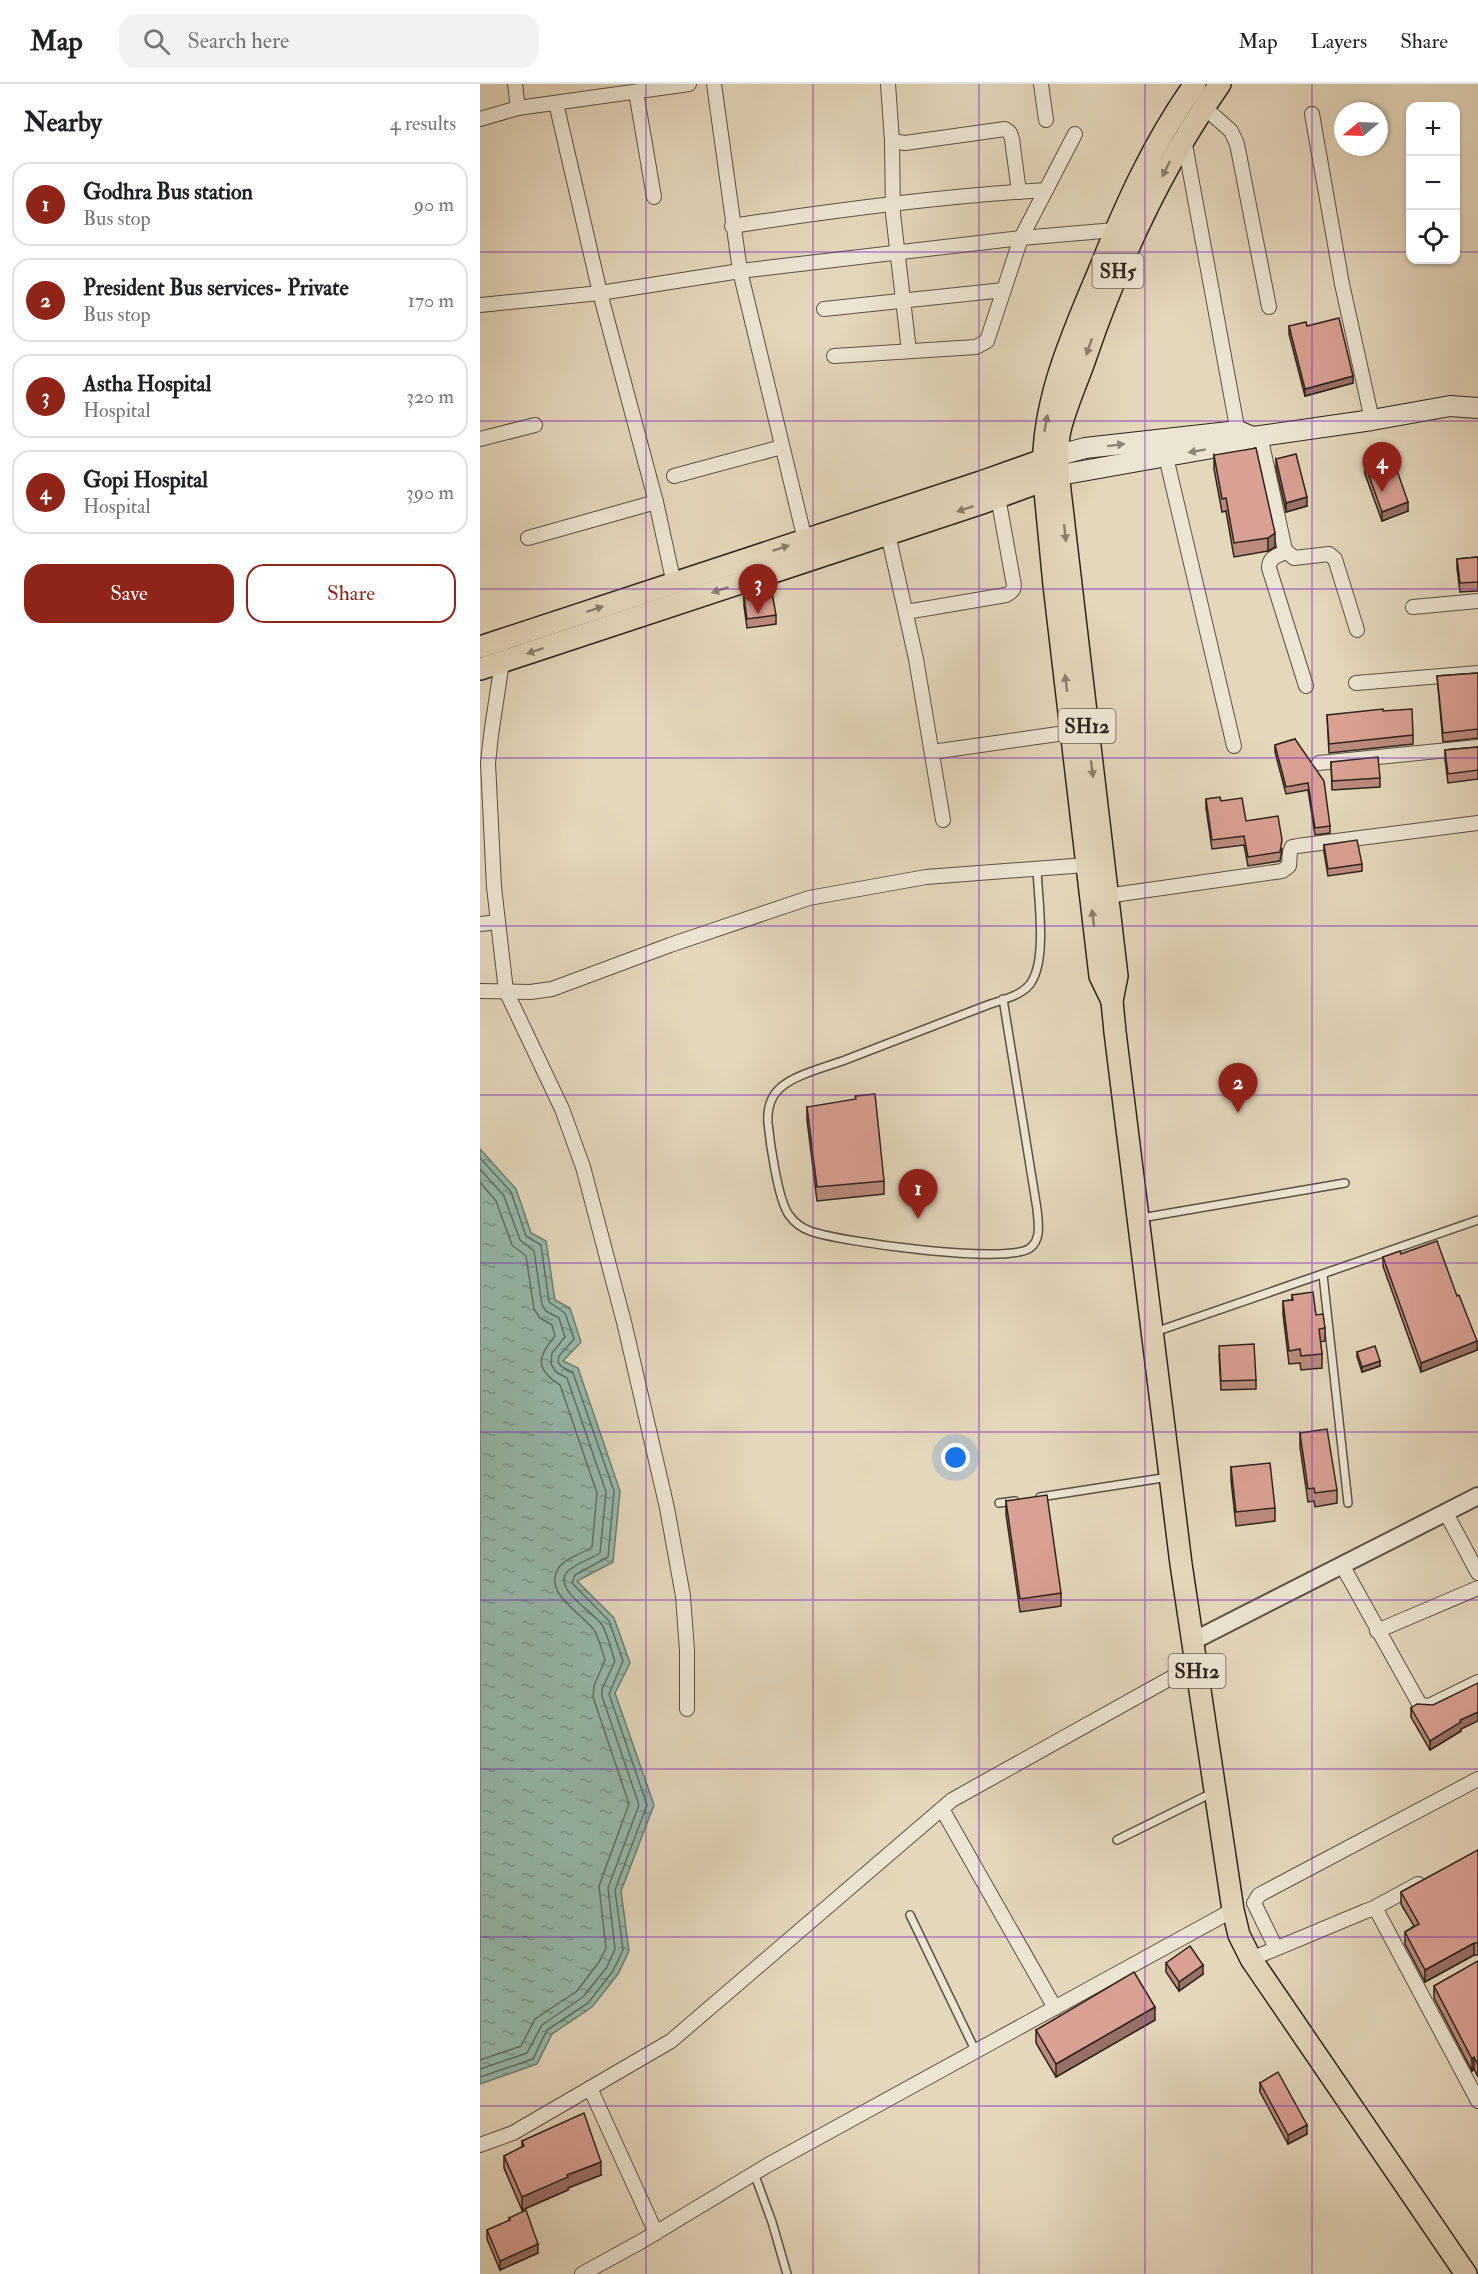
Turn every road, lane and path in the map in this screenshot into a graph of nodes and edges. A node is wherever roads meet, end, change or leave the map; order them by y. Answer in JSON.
{"nodes":[{"id":1,"x":514,"y":84,"type":"edge"},
{"id":2,"x":689,"y":84,"type":"edge"},
{"id":3,"x":714,"y":84,"type":"edge"},
{"id":4,"x":888,"y":84,"type":"edge"},
{"id":5,"x":1041,"y":84,"type":"edge"},
{"id":6,"x":1220,"y":84,"type":"edge"},
{"id":7,"x":1190,"y":87,"type":"edge"},
{"id":8,"x":636,"y":92,"type":"junction"},
{"id":9,"x":556,"y":103,"type":"junction"},
{"id":10,"x":1204,"y":107,"type":"junction"},
{"id":11,"x":518,"y":108,"type":"junction"},
{"id":12,"x":1312,"y":114,"type":"dead end"},
{"id":13,"x":480,"y":118,"type":"edge"},
{"id":14,"x":1046,"y":120,"type":"dead end"},
{"id":15,"x":1075,"y":134,"type":"dead end"},
{"id":16,"x":1184,"y":138,"type":"junction"},
{"id":17,"x":892,"y":141,"type":"junction"},
{"id":18,"x":1046,"y":190,"type":"junction"},
{"id":19,"x":1019,"y":192,"type":"junction"},
{"id":20,"x":654,"y":196,"type":"dead end"},
{"id":21,"x":893,"y":204,"type":"junction"},
{"id":22,"x":732,"y":226,"type":"junction"},
{"id":23,"x":1115,"y":230,"type":"junction"},
{"id":24,"x":1021,"y":238,"type":"junction"},
{"id":25,"x":899,"y":253,"type":"junction"},
{"id":26,"x":740,"y":271,"type":"junction"},
{"id":27,"x":1004,"y":290,"type":"junction"},
{"id":28,"x":600,"y":293,"type":"junction"},
{"id":29,"x":902,"y":300,"type":"junction"},
{"id":30,"x":480,"y":304,"type":"edge"},
{"id":31,"x":1269,"y":308,"type":"dead end"},
{"id":32,"x":824,"y":309,"type":"dead end"},
{"id":33,"x":909,"y":351,"type":"junction"},
{"id":34,"x":834,"y":356,"type":"dead end"},
{"id":35,"x":1478,"y":408,"type":"edge"},
{"id":36,"x":1372,"y":420,"type":"junction"},
{"id":37,"x":535,"y":425,"type":"dead end"},
{"id":38,"x":1248,"y":436,"type":"junction"},
{"id":39,"x":480,"y":438,"type":"edge"},
{"id":40,"x":782,"y":447,"type":"junction"},
{"id":41,"x":1166,"y":457,"type":"junction"},
{"id":42,"x":1051,"y":468,"type":"junction"},
{"id":43,"x":674,"y":476,"type":"dead end"},
{"id":44,"x":998,"y":497,"type":"junction"},
{"id":45,"x":656,"y":502,"type":"junction"},
{"id":46,"x":888,"y":534,"type":"junction"},
{"id":47,"x":528,"y":538,"type":"dead end"},
{"id":48,"x":805,"y":540,"type":"junction"},
{"id":49,"x":1286,"y":552,"type":"junction"},
{"id":50,"x":674,"y":584,"type":"junction"},
{"id":51,"x":1478,"y":601,"type":"edge"},
{"id":52,"x":1413,"y":607,"type":"dead end"},
{"id":53,"x":906,"y":612,"type":"junction"},
{"id":54,"x":1357,"y":630,"type":"dead end"},
{"id":55,"x":480,"y":646,"type":"edge"},
{"id":56,"x":502,"y":662,"type":"junction"},
{"id":57,"x":480,"y":669,"type":"edge"},
{"id":58,"x":1478,"y":673,"type":"edge"},
{"id":59,"x":1356,"y":683,"type":"dead end"},
{"id":60,"x":1306,"y":686,"type":"dead end"},
{"id":61,"x":1072,"y":732,"type":"junction"},
{"id":62,"x":1234,"y":746,"type":"dead end"},
{"id":63,"x":1478,"y":747,"type":"edge"},
{"id":64,"x":932,"y":752,"type":"junction"},
{"id":65,"x":1319,"y":763,"type":"dead end"},
{"id":66,"x":484,"y":775,"type":"edge"},
{"id":67,"x":943,"y":819,"type":"dead end"},
{"id":68,"x":1478,"y":823,"type":"edge"},
{"id":69,"x":486,"y":857,"type":"edge"},
{"id":70,"x":1086,"y":865,"type":"junction"},
{"id":71,"x":1037,"y":869,"type":"junction"},
{"id":72,"x":1106,"y":896,"type":"junction"},
{"id":73,"x":498,"y":922,"type":"junction"},
{"id":74,"x":480,"y":924,"type":"edge"},
{"id":75,"x":480,"y":991,"type":"edge"},
{"id":76,"x":506,"y":991,"type":"junction"},
{"id":77,"x":1003,"y":999,"type":"junction"},
{"id":78,"x":1112,"y":1001,"type":"junction"},
{"id":79,"x":1345,"y":1183,"type":"dead end"},
{"id":80,"x":1138,"y":1218,"type":"junction"},
{"id":81,"x":1478,"y":1220,"type":"edge"},
{"id":82,"x":1323,"y":1275,"type":"junction"},
{"id":83,"x":1152,"y":1333,"type":"junction"},
{"id":84,"x":1170,"y":1477,"type":"junction"},
{"id":85,"x":1478,"y":1497,"type":"edge"},
{"id":86,"x":1034,"y":1498,"type":"edge"},
{"id":87,"x":1022,"y":1500,"type":"edge"},
{"id":88,"x":999,"y":1503,"type":"dead end"},
{"id":89,"x":1348,"y":1503,"type":"dead end"},
{"id":90,"x":1446,"y":1513,"type":"junction"},
{"id":91,"x":1342,"y":1565,"type":"junction"},
{"id":92,"x":1478,"y":1573,"type":"edge"},
{"id":93,"x":1478,"y":1588,"type":"edge"},
{"id":94,"x":1377,"y":1631,"type":"junction"},
{"id":95,"x":1193,"y":1641,"type":"junction"},
{"id":96,"x":1196,"y":1664,"type":"junction"},
{"id":97,"x":1478,"y":1682,"type":"edge"},
{"id":98,"x":687,"y":1708,"type":"dead end"},
{"id":99,"x":1478,"y":1779,"type":"edge"},
{"id":100,"x":1215,"y":1791,"type":"junction"},
{"id":101,"x":942,"y":1809,"type":"junction"},
{"id":102,"x":1117,"y":1840,"type":"dead end"},
{"id":103,"x":1430,"y":1878,"type":"edge"},
{"id":104,"x":1372,"y":1909,"type":"junction"},
{"id":105,"x":1233,"y":1910,"type":"junction"},
{"id":106,"x":910,"y":1915,"type":"dead end"},
{"id":107,"x":1276,"y":1948,"type":"junction"},
{"id":108,"x":1251,"y":1959,"type":"junction"},
{"id":109,"x":1055,"y":2007,"type":"junction"},
{"id":110,"x":976,"y":2052,"type":"junction"},
{"id":111,"x":1474,"y":2080,"type":"edge"},
{"id":112,"x":590,"y":2088,"type":"junction"},
{"id":113,"x":1478,"y":2101,"type":"edge"},
{"id":114,"x":480,"y":2145,"type":"edge"},
{"id":115,"x":754,"y":2173,"type":"junction"},
{"id":116,"x":656,"y":2233,"type":"junction"},
{"id":117,"x":582,"y":2274,"type":"edge"},
{"id":118,"x":787,"y":2274,"type":"edge"},
{"id":119,"x":1466,"y":2274,"type":"edge"}],
"edges":[{"from":1,"to":11,"type":"street"},
{"from":2,"to":8,"type":"street"},
{"from":3,"to":22,"type":"street"},
{"from":4,"to":17,"type":"street"},
{"from":5,"to":14,"type":"street"},
{"from":6,"to":10,"type":"main road","number":"SH5"},
{"from":7,"to":23,"type":"main road","number":"SH5"},
{"from":8,"to":9,"type":"street"},
{"from":8,"to":20,"type":"street"},
{"from":9,"to":11,"type":"street"},
{"from":9,"to":28,"type":"street"},
{"from":10,"to":16,"type":"main road","number":"SH5"},
{"from":10,"to":31,"type":"street"},
{"from":11,"to":13,"type":"street"},
{"from":12,"to":36,"type":"street"},
{"from":15,"to":18,"type":"street"},
{"from":16,"to":38,"type":"street"},
{"from":16,"to":42,"type":"main road","number":"SH5","one_way":true},
{"from":17,"to":19,"type":"street"},
{"from":17,"to":21,"type":"street"},
{"from":18,"to":19,"type":"street"},
{"from":18,"to":24,"type":"street"},
{"from":19,"to":21,"type":"street"},
{"from":21,"to":22,"type":"street"},
{"from":21,"to":25,"type":"street"},
{"from":22,"to":26,"type":"street"},
{"from":23,"to":24,"type":"street"},
{"from":42,"to":23,"type":"main road","number":"SH5","one_way":true},
{"from":24,"to":25,"type":"street"},
{"from":24,"to":27,"type":"street"},
{"from":25,"to":26,"type":"street"},
{"from":25,"to":29,"type":"street"},
{"from":26,"to":28,"type":"street"},
{"from":26,"to":40,"type":"street"},
{"from":27,"to":29,"type":"street"},
{"from":27,"to":33,"type":"street"},
{"from":28,"to":30,"type":"street"},
{"from":28,"to":45,"type":"street"},
{"from":29,"to":32,"type":"street"},
{"from":29,"to":33,"type":"street"},
{"from":33,"to":34,"type":"street"},
{"from":35,"to":36,"type":"main road"},
{"from":36,"to":38,"type":"main road"},
{"from":37,"to":39,"type":"street"},
{"from":38,"to":41,"type":"main road","one_way":true},
{"from":42,"to":38,"type":"main road","one_way":true},
{"from":38,"to":49,"type":"street"},
{"from":40,"to":43,"type":"street"},
{"from":40,"to":48,"type":"street"},
{"from":41,"to":42,"type":"main road"},
{"from":41,"to":62,"type":"street"},
{"from":42,"to":44,"type":"main road"},
{"from":42,"to":48,"type":"main road"},
{"from":61,"to":42,"type":"main road","number":"SH12","one_way":true},
{"from":42,"to":72,"type":"main road","number":"SH12","one_way":true},
{"from":44,"to":46,"type":"main road","one_way":true},
{"from":44,"to":53,"type":"street"},
{"from":45,"to":47,"type":"street"},
{"from":45,"to":50,"type":"street"},
{"from":46,"to":53,"type":"street"},
{"from":46,"to":56,"type":"main road","one_way":true},
{"from":50,"to":48,"type":"main road","one_way":true},
{"from":49,"to":54,"type":"street"},
{"from":49,"to":60,"type":"street"},
{"from":55,"to":50,"type":"main road","one_way":true},
{"from":51,"to":52,"type":"street"},
{"from":53,"to":64,"type":"street"},
{"from":56,"to":57,"type":"main road"},
{"from":56,"to":66,"type":"street"},
{"from":58,"to":59,"type":"street"},
{"from":61,"to":64,"type":"street"},
{"from":61,"to":70,"type":"main road","number":"SH12"},
{"from":63,"to":65,"type":"street"},
{"from":64,"to":67,"type":"street"},
{"from":66,"to":69,"type":"street"},
{"from":68,"to":72,"type":"street"},
{"from":69,"to":73,"type":"street"},
{"from":70,"to":71,"type":"street"},
{"from":78,"to":70,"type":"main road","number":"SH12","one_way":true},
{"from":71,"to":76,"type":"street"},
{"from":71,"to":77,"type":"lane"},
{"from":72,"to":78,"type":"main road","number":"SH12"},
{"from":73,"to":74,"type":"street"},
{"from":73,"to":76,"type":"street"},
{"from":75,"to":76,"type":"street"},
{"from":76,"to":98,"type":"street"},
{"from":77,"to":77,"type":"lane"},
{"from":78,"to":80,"type":"main road","number":"SH12"},
{"from":79,"to":80,"type":"lane"},
{"from":80,"to":83,"type":"main road","number":"SH12"},
{"from":81,"to":82,"type":"lane"},
{"from":82,"to":83,"type":"lane"},
{"from":82,"to":89,"type":"lane"},
{"from":83,"to":84,"type":"main road","number":"SH12"},
{"from":84,"to":86,"type":"lane"},
{"from":84,"to":95,"type":"main road","number":"SH12"},
{"from":85,"to":90,"type":"street"},
{"from":87,"to":88,"type":"lane"},
{"from":90,"to":91,"type":"street"},
{"from":90,"to":92,"type":"street"},
{"from":91,"to":94,"type":"street"},
{"from":91,"to":95,"type":"street"},
{"from":93,"to":94,"type":"street"},
{"from":94,"to":97,"type":"street"},
{"from":95,"to":96,"type":"main road","number":"SH12"},
{"from":96,"to":100,"type":"main road","number":"SH12"},
{"from":96,"to":101,"type":"street"},
{"from":99,"to":107,"type":"street"},
{"from":100,"to":102,"type":"lane"},
{"from":100,"to":105,"type":"main road","number":"SH12"},
{"from":101,"to":109,"type":"street"},
{"from":101,"to":112,"type":"street"},
{"from":103,"to":104,"type":"street"},
{"from":104,"to":107,"type":"street"},
{"from":104,"to":111,"type":"street"},
{"from":105,"to":108,"type":"main road","number":"SH12"},
{"from":105,"to":109,"type":"street"},
{"from":106,"to":110,"type":"lane"},
{"from":107,"to":108,"type":"street"},
{"from":108,"to":119,"type":"main road","number":"SH12"},
{"from":109,"to":110,"type":"street"},
{"from":110,"to":115,"type":"street"},
{"from":111,"to":113,"type":"street"},
{"from":112,"to":114,"type":"street"},
{"from":112,"to":116,"type":"street"},
{"from":115,"to":116,"type":"street"},
{"from":115,"to":118,"type":"lane"},
{"from":116,"to":117,"type":"street"}]}
